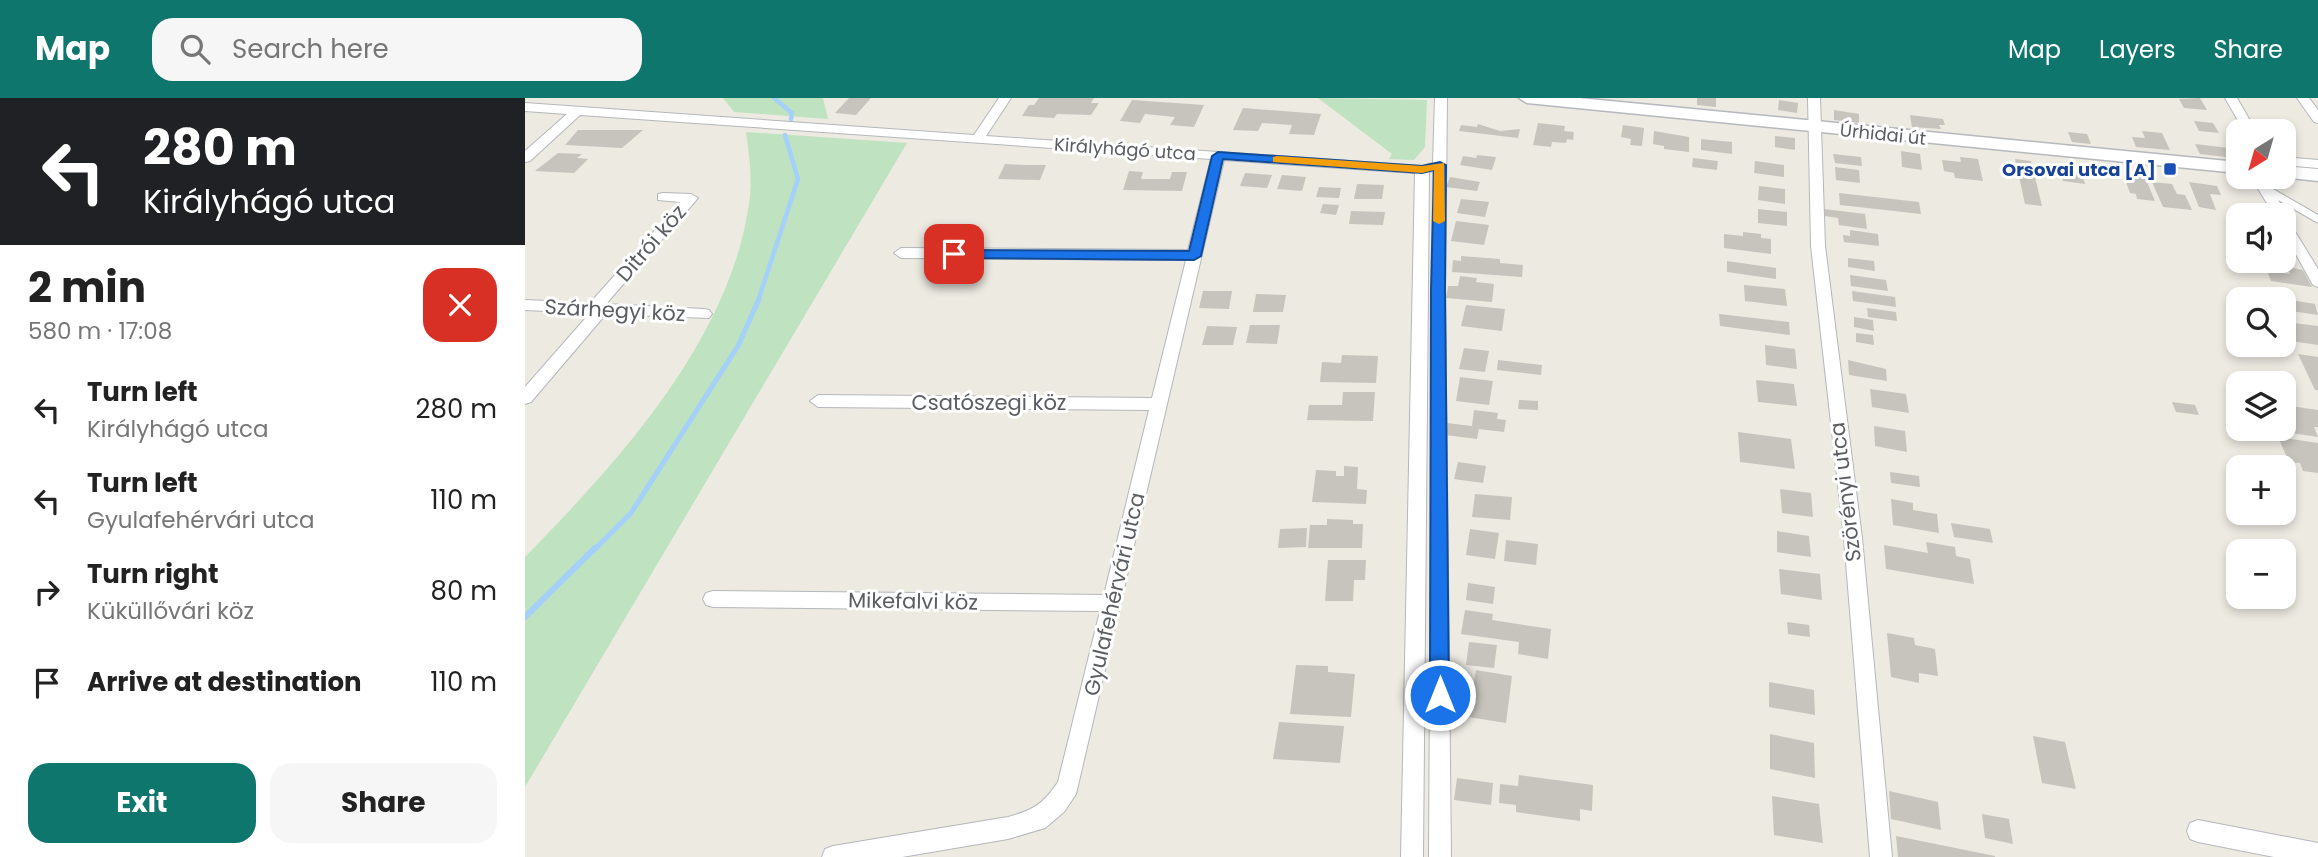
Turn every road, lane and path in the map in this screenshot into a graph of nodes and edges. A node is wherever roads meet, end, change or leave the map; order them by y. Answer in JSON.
{"nodes":[{"id":1,"x":1005,"y":98,"type":"edge"},
{"id":2,"x":1441,"y":98,"type":"edge"},
{"id":3,"x":1527,"y":98,"type":"edge"},
{"id":4,"x":1814,"y":98,"type":"edge"},
{"id":5,"x":2231,"y":98,"type":"edge"},
{"id":6,"x":2303,"y":98,"type":"edge"},
{"id":7,"x":525,"y":107,"type":"edge"},
{"id":8,"x":577,"y":111,"type":"junction"},
{"id":9,"x":2243,"y":119,"type":"edge"},
{"id":10,"x":2318,"y":120,"type":"edge"},
{"id":11,"x":1814,"y":127,"type":"junction"},
{"id":12,"x":977,"y":139,"type":"junction"},
{"id":13,"x":1218,"y":156,"type":"junction"},
{"id":14,"x":525,"y":158,"type":"edge"},
{"id":15,"x":2296,"y":162,"type":"edge"},
{"id":16,"x":2318,"y":164,"type":"edge"},
{"id":17,"x":1440,"y":165,"type":"junction"},
{"id":18,"x":2226,"y":167,"type":"edge"},
{"id":19,"x":1422,"y":170,"type":"junction"},
{"id":20,"x":2296,"y":173,"type":"edge"},
{"id":21,"x":2318,"y":175,"type":"edge"},
{"id":22,"x":2270,"y":189,"type":"edge"},
{"id":23,"x":663,"y":197,"type":"dead end"},
{"id":24,"x":2318,"y":219,"type":"edge"},
{"id":25,"x":2296,"y":243,"type":"edge"},
{"id":26,"x":901,"y":253,"type":"dead end"},
{"id":27,"x":1194,"y":256,"type":"junction"},
{"id":28,"x":2318,"y":282,"type":"edge"},
{"id":29,"x":525,"y":305,"type":"edge"},
{"id":30,"x":598,"y":309,"type":"junction"},
{"id":31,"x":704,"y":314,"type":"dead end"},
{"id":32,"x":525,"y":398,"type":"edge"},
{"id":33,"x":818,"y":401,"type":"dead end"},
{"id":34,"x":1159,"y":404,"type":"junction"},
{"id":35,"x":713,"y":599,"type":"dead end"},
{"id":36,"x":1112,"y":603,"type":"junction"},
{"id":37,"x":2198,"y":831,"type":"dead end"},
{"id":38,"x":2318,"y":854,"type":"edge"},
{"id":39,"x":833,"y":857,"type":"edge"},
{"id":40,"x":1412,"y":857,"type":"edge"},
{"id":41,"x":1440,"y":857,"type":"edge"},
{"id":42,"x":1881,"y":857,"type":"edge"}],
"edges":[{"from":1,"to":12,"type":"street"},
{"from":2,"to":17,"type":"street"},
{"from":3,"to":11,"type":"main road","name":"Úrhidai út"},
{"from":4,"to":11,"type":"street","name":"Szörényi utca"},
{"from":5,"to":9,"type":"street"},
{"from":6,"to":10,"type":"street"},
{"from":7,"to":8,"type":"street","name":"Királyhágó utca"},
{"from":8,"to":12,"type":"street","name":"Királyhágó utca"},
{"from":8,"to":14,"type":"street"},
{"from":11,"to":18,"type":"main road","name":"Úrhidai út"},
{"from":11,"to":42,"type":"street","name":"Szörényi utca"},
{"from":12,"to":13,"type":"street","name":"Királyhágó utca"},
{"from":13,"to":19,"type":"street","name":"Királyhágó utca"},
{"from":13,"to":27,"type":"street","name":"Gyulafehérvári utca"},
{"from":15,"to":16,"type":"street"},
{"from":17,"to":19,"type":"street","name":"Királyhágó utca"},
{"from":17,"to":41,"type":"street"},
{"from":19,"to":40,"type":"street"},
{"from":20,"to":21,"type":"main road"},
{"from":22,"to":24,"type":"lane"},
{"from":23,"to":30,"type":"street","name":"Ditrói köz"},
{"from":25,"to":28,"type":"street"},
{"from":26,"to":27,"type":"street"},
{"from":27,"to":34,"type":"street","name":"Gyulafehérvári utca"},
{"from":29,"to":30,"type":"street","name":"Szárhegyi köz"},
{"from":30,"to":31,"type":"street","name":"Szárhegyi köz"},
{"from":30,"to":32,"type":"street"},
{"from":33,"to":34,"type":"street","name":"Csatószegi köz"},
{"from":34,"to":36,"type":"street","name":"Gyulafehérvári utca"},
{"from":35,"to":36,"type":"street","name":"Mikefalvi köz"},
{"from":36,"to":39,"type":"street","name":"Gyulafehérvári utca"},
{"from":37,"to":38,"type":"street"}]}
